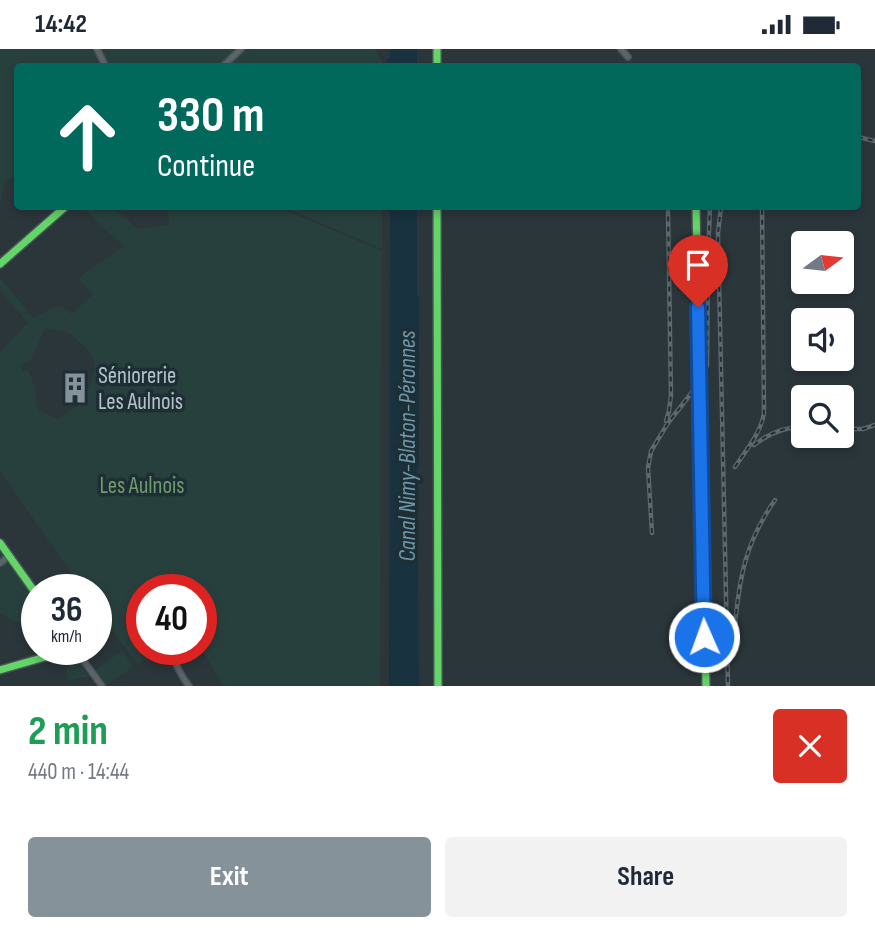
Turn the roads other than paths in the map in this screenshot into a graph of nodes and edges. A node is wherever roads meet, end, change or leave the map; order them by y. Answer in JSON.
{"nodes":[{"id":1,"x":241,"y":49,"type":"edge"},
{"id":2,"x":621,"y":49,"type":"edge"},
{"id":3,"x":628,"y":57,"type":"dead end"},
{"id":4,"x":226,"y":63,"type":"edge"},
{"id":5,"x":62,"y":210,"type":"edge"},
{"id":6,"x":438,"y":210,"type":"edge"},
{"id":7,"x":696,"y":210,"type":"edge"},
{"id":8,"x":0,"y":264,"type":"edge"},
{"id":9,"x":0,"y":543,"type":"edge"},
{"id":10,"x":9,"y":556,"type":"junction"},
{"id":11,"x":0,"y":563,"type":"edge"},
{"id":12,"x":22,"y":574,"type":"edge"},
{"id":13,"x":21,"y":664,"type":"edge"},
{"id":14,"x":86,"y":665,"type":"edge"},
{"id":15,"x":176,"y":665,"type":"edge"},
{"id":16,"x":0,"y":670,"type":"edge"},
{"id":17,"x":102,"y":686,"type":"edge"},
{"id":18,"x":189,"y":686,"type":"edge"},
{"id":19,"x":438,"y":686,"type":"edge"},
{"id":20,"x":706,"y":686,"type":"edge"}],
"edges":[{"from":1,"to":4,"type":"street"},
{"from":2,"to":3,"type":"street"},
{"from":5,"to":8,"type":"street"},
{"from":6,"to":19,"type":"street"},
{"from":7,"to":20,"type":"street"},
{"from":9,"to":10,"type":"street"},
{"from":10,"to":11,"type":"street"},
{"from":10,"to":12,"type":"street"},
{"from":13,"to":16,"type":"street"},
{"from":14,"to":17,"type":"street"},
{"from":15,"to":18,"type":"street"}]}
